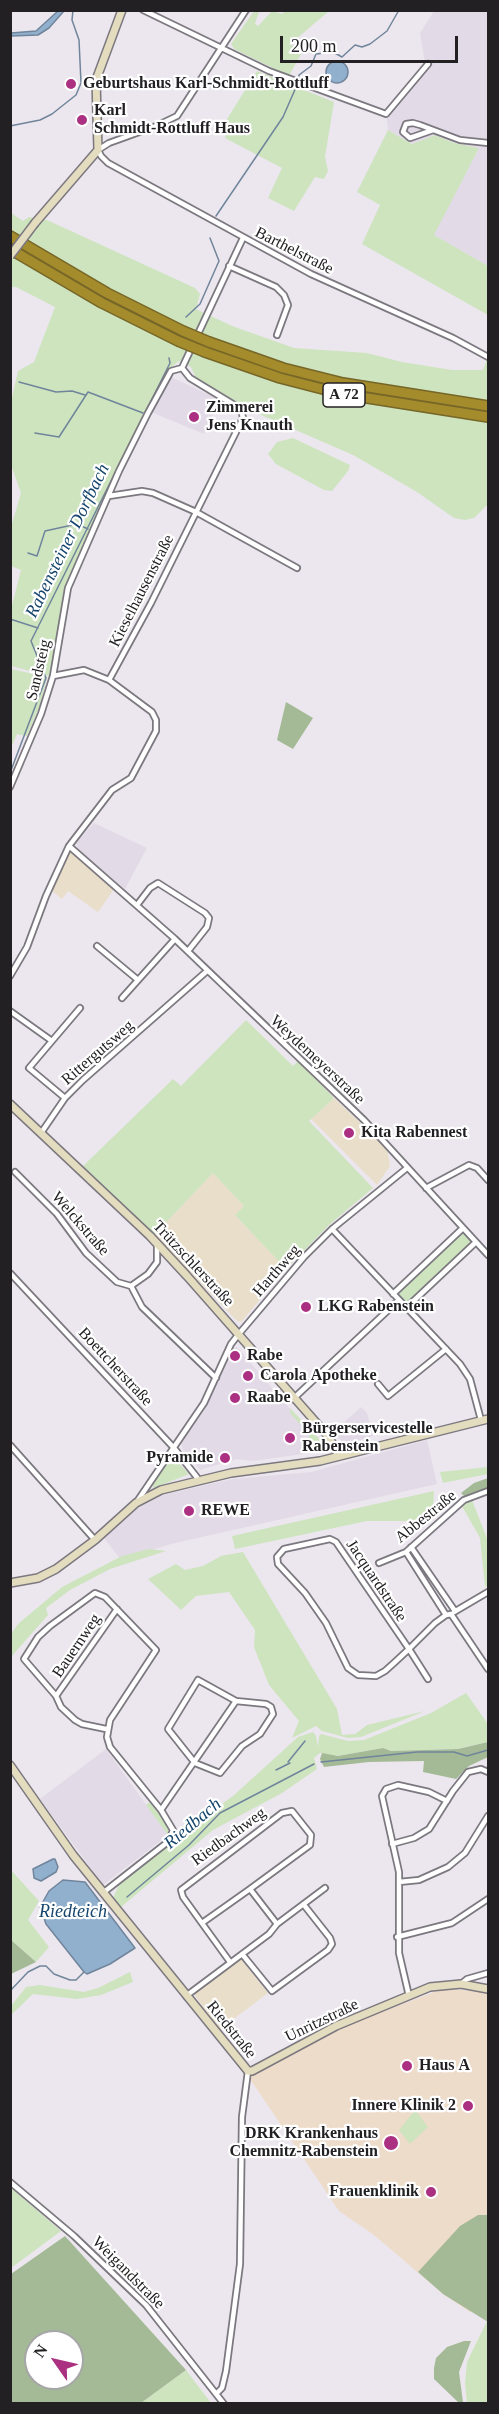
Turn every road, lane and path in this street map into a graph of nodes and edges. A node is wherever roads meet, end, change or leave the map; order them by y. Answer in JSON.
{"nodes":[{"id":1,"x":122,"y":10,"type":"edge"},
{"id":2,"x":143,"y":10,"type":"edge"},
{"id":3,"x":246,"y":10,"type":"edge"},
{"id":4,"x":222,"y":48,"type":"junction"},
{"id":5,"x":428,"y":64,"type":"dead end"},
{"id":6,"x":433,"y":130,"type":"junction"},
{"id":7,"x":489,"y":143,"type":"edge"},
{"id":8,"x":98,"y":150,"type":"junction"},
{"id":9,"x":10,"y":236,"type":"edge"},
{"id":10,"x":243,"y":238,"type":"junction"},
{"id":11,"x":10,"y":249,"type":"edge"},
{"id":12,"x":10,"y":256,"type":"edge"},
{"id":13,"x":229,"y":266,"type":"junction"},
{"id":14,"x":277,"y":335,"type":"dead end"},
{"id":15,"x":489,"y":357,"type":"edge"},
{"id":16,"x":182,"y":368,"type":"junction"},
{"id":17,"x":489,"y":405,"type":"edge"},
{"id":18,"x":489,"y":417,"type":"edge"},
{"id":19,"x":109,"y":496,"type":"junction"},
{"id":20,"x":196,"y":512,"type":"junction"},
{"id":21,"x":297,"y":567,"type":"dead end"},
{"id":22,"x":53,"y":676,"type":"junction"},
{"id":23,"x":109,"y":680,"type":"junction"},
{"id":24,"x":10,"y":787,"type":"edge"},
{"id":25,"x":69,"y":846,"type":"junction"},
{"id":26,"x":136,"y":905,"type":"junction"},
{"id":27,"x":175,"y":939,"type":"junction"},
{"id":28,"x":97,"y":945,"type":"dead end"},
{"id":29,"x":188,"y":951,"type":"junction"},
{"id":30,"x":207,"y":971,"type":"junction"},
{"id":31,"x":10,"y":976,"type":"edge"},
{"id":32,"x":138,"y":980,"type":"junction"},
{"id":33,"x":122,"y":998,"type":"dead end"},
{"id":34,"x":80,"y":1008,"type":"dead end"},
{"id":35,"x":10,"y":1011,"type":"edge"},
{"id":36,"x":52,"y":1041,"type":"junction"},
{"id":37,"x":65,"y":1098,"type":"junction"},
{"id":38,"x":10,"y":1104,"type":"edge"},
{"id":39,"x":41,"y":1133,"type":"junction"},
{"id":40,"x":407,"y":1168,"type":"junction"},
{"id":41,"x":15,"y":1172,"type":"dead end"},
{"id":42,"x":489,"y":1180,"type":"edge"},
{"id":43,"x":426,"y":1188,"type":"junction"},
{"id":44,"x":463,"y":1228,"type":"junction"},
{"id":45,"x":332,"y":1229,"type":"junction"},
{"id":46,"x":476,"y":1242,"type":"junction"},
{"id":47,"x":157,"y":1244,"type":"junction"},
{"id":48,"x":489,"y":1255,"type":"edge"},
{"id":49,"x":10,"y":1273,"type":"edge"},
{"id":50,"x":131,"y":1286,"type":"junction"},
{"id":51,"x":393,"y":1294,"type":"junction"},
{"id":52,"x":399,"y":1300,"type":"junction"},
{"id":53,"x":406,"y":1308,"type":"junction"},
{"id":54,"x":238,"y":1335,"type":"junction"},
{"id":55,"x":446,"y":1349,"type":"junction"},
{"id":56,"x":216,"y":1378,"type":"junction"},
{"id":57,"x":378,"y":1384,"type":"dead end"},
{"id":58,"x":293,"y":1399,"type":"junction"},
{"id":59,"x":485,"y":1420,"type":"edge"},
{"id":60,"x":10,"y":1445,"type":"edge"},
{"id":61,"x":174,"y":1448,"type":"junction"},
{"id":62,"x":339,"y":1456,"type":"junction"},
{"id":63,"x":199,"y":1480,"type":"junction"},
{"id":64,"x":489,"y":1491,"type":"edge"},
{"id":65,"x":136,"y":1503,"type":"junction"},
{"id":66,"x":95,"y":1540,"type":"junction"},
{"id":67,"x":411,"y":1547,"type":"junction"},
{"id":68,"x":406,"y":1552,"type":"junction"},
{"id":69,"x":379,"y":1563,"type":"dead end"},
{"id":70,"x":10,"y":1583,"type":"edge"},
{"id":71,"x":489,"y":1592,"type":"edge"},
{"id":72,"x":117,"y":1609,"type":"junction"},
{"id":73,"x":451,"y":1613,"type":"junction"},
{"id":74,"x":409,"y":1649,"type":"junction"},
{"id":75,"x":489,"y":1669,"type":"edge"},
{"id":76,"x":428,"y":1679,"type":"dead end"},
{"id":77,"x":56,"y":1696,"type":"junction"},
{"id":78,"x":236,"y":1701,"type":"junction"},
{"id":79,"x":106,"y":1729,"type":"junction"},
{"id":80,"x":195,"y":1763,"type":"junction"},
{"id":81,"x":10,"y":1765,"type":"edge"},
{"id":82,"x":489,"y":1772,"type":"edge"},
{"id":83,"x":447,"y":1801,"type":"junction"},
{"id":84,"x":161,"y":1810,"type":"junction"},
{"id":85,"x":489,"y":1816,"type":"edge"},
{"id":86,"x":392,"y":1844,"type":"junction"},
{"id":87,"x":399,"y":1882,"type":"junction"},
{"id":88,"x":325,"y":1888,"type":"dead end"},
{"id":89,"x":250,"y":1889,"type":"junction"},
{"id":90,"x":104,"y":1892,"type":"junction"},
{"id":91,"x":489,"y":1899,"type":"edge"},
{"id":92,"x":304,"y":1905,"type":"junction"},
{"id":93,"x":202,"y":1923,"type":"junction"},
{"id":94,"x":277,"y":1924,"type":"junction"},
{"id":95,"x":397,"y":1937,"type":"junction"},
{"id":96,"x":242,"y":1954,"type":"junction"},
{"id":97,"x":230,"y":1962,"type":"junction"},
{"id":98,"x":489,"y":1973,"type":"edge"},
{"id":99,"x":461,"y":1984,"type":"junction"},
{"id":100,"x":489,"y":1989,"type":"edge"},
{"id":101,"x":186,"y":1996,"type":"junction"},
{"id":102,"x":410,"y":1996,"type":"junction"},
{"id":103,"x":248,"y":2071,"type":"junction"},
{"id":104,"x":10,"y":2182,"type":"edge"},
{"id":105,"x":217,"y":2393,"type":"junction"},
{"id":106,"x":224,"y":2403,"type":"edge"}],
"edges":[{"from":1,"to":8,"type":"street"},
{"from":2,"to":4,"type":"street"},
{"from":3,"to":4,"type":"street"},
{"from":4,"to":5,"type":"street"},
{"from":4,"to":8,"type":"street"},
{"from":6,"to":6,"type":"street"},
{"from":6,"to":7,"type":"street"},
{"from":8,"to":10,"type":"street","name":"Barthelstraße"},
{"from":8,"to":12,"type":"street","bridge":true},
{"from":9,"to":17,"type":"highway","number":"A 72","bridge":true},
{"from":10,"to":13,"type":"street"},
{"from":10,"to":15,"type":"street","name":"Barthelstraße"},
{"from":11,"to":18,"type":"highway","number":"A 72","bridge":true},
{"from":13,"to":14,"type":"street"},
{"from":13,"to":16,"type":"street"},
{"from":16,"to":19,"type":"street","name":"Sandsteig"},
{"from":16,"to":20,"type":"street","name":"Kieselhausenstraße"},
{"from":19,"to":20,"type":"street"},
{"from":19,"to":22,"type":"street","name":"Sandsteig"},
{"from":20,"to":21,"type":"street"},
{"from":20,"to":23,"type":"street","name":"Kieselhausenstraße"},
{"from":22,"to":23,"type":"street"},
{"from":22,"to":24,"type":"street","name":"Sandsteig"},
{"from":23,"to":25,"type":"street"},
{"from":25,"to":26,"type":"street","name":"Weydemeyerstraße"},
{"from":25,"to":31,"type":"street"},
{"from":26,"to":27,"type":"street","name":"Weydemeyerstraße"},
{"from":26,"to":29,"type":"street"},
{"from":27,"to":29,"type":"street","name":"Weydemeyerstraße"},
{"from":27,"to":32,"type":"street"},
{"from":28,"to":32,"type":"street"},
{"from":29,"to":30,"type":"street","name":"Weydemeyerstraße"},
{"from":30,"to":37,"type":"street","name":"Rittergutsweg"},
{"from":30,"to":40,"type":"street","name":"Weydemeyerstraße"},
{"from":32,"to":33,"type":"street"},
{"from":34,"to":36,"type":"street","name":"Rittergutsweg"},
{"from":35,"to":36,"type":"street"},
{"from":36,"to":37,"type":"street","name":"Rittergutsweg"},
{"from":37,"to":39,"type":"street"},
{"from":38,"to":39,"type":"street","name":"Trützschlerstraße"},
{"from":39,"to":47,"type":"street","name":"Trützschlerstraße"},
{"from":40,"to":43,"type":"street","name":"Weydemeyerstraße"},
{"from":40,"to":45,"type":"street","name":"Harthweg"},
{"from":41,"to":50,"type":"street","name":"Welckstraße"},
{"from":42,"to":43,"type":"street"},
{"from":43,"to":44,"type":"street","name":"Weydemeyerstraße"},
{"from":44,"to":46,"type":"street","name":"Weydemeyerstraße"},
{"from":44,"to":51,"type":"street"},
{"from":45,"to":51,"type":"street"},
{"from":45,"to":54,"type":"street","name":"Harthweg"},
{"from":46,"to":48,"type":"street","name":"Weydemeyerstraße"},
{"from":46,"to":53,"type":"street"},
{"from":47,"to":50,"type":"street"},
{"from":47,"to":54,"type":"street","name":"Trützschlerstraße"},
{"from":49,"to":61,"type":"street","name":"Boettcherstraße"},
{"from":50,"to":56,"type":"street","name":"Welckstraße"},
{"from":51,"to":52,"type":"street"},
{"from":52,"to":53,"type":"street"},
{"from":52,"to":58,"type":"street"},
{"from":53,"to":55,"type":"street"},
{"from":54,"to":56,"type":"street","name":"Harthweg"},
{"from":54,"to":58,"type":"street","name":"Trützschlerstraße"},
{"from":55,"to":57,"type":"street"},
{"from":55,"to":59,"type":"street"},
{"from":56,"to":61,"type":"street","name":"Harthweg"},
{"from":58,"to":62,"type":"street","name":"Trützschlerstraße"},
{"from":59,"to":62,"type":"street"},
{"from":60,"to":66,"type":"street"},
{"from":61,"to":63,"type":"street","name":"Boettcherstraße"},
{"from":61,"to":65,"type":"street","name":"Harthweg"},
{"from":62,"to":63,"type":"street"},
{"from":63,"to":65,"type":"street"},
{"from":64,"to":67,"type":"street","name":"Abbestraße"},
{"from":65,"to":66,"type":"street"},
{"from":66,"to":70,"type":"street"},
{"from":67,"to":68,"type":"street","name":"Abbestraße"},
{"from":67,"to":73,"type":"street"},
{"from":68,"to":69,"type":"street","name":"Abbestraße"},
{"from":68,"to":73,"type":"street"},
{"from":71,"to":73,"type":"street","name":"Jacquardstraße"},
{"from":72,"to":77,"type":"street","name":"Bauernweg"},
{"from":72,"to":77,"type":"street","name":"Bauernweg"},
{"from":72,"to":79,"type":"street","name":"Bauernweg"},
{"from":73,"to":74,"type":"street","name":"Jacquardstraße"},
{"from":73,"to":75,"type":"street"},
{"from":74,"to":74,"type":"street","name":"Jacquardstraße"},
{"from":74,"to":76,"type":"street","name":"Jacquardstraße"},
{"from":77,"to":79,"type":"street","name":"Bauernweg"},
{"from":78,"to":80,"type":"street"},
{"from":78,"to":80,"type":"street"},
{"from":78,"to":80,"type":"street"},
{"from":79,"to":84,"type":"street"},
{"from":80,"to":84,"type":"street"},
{"from":81,"to":90,"type":"street","name":"Riedstraße"},
{"from":82,"to":83,"type":"street"},
{"from":83,"to":86,"type":"street"},
{"from":83,"to":86,"type":"street"},
{"from":84,"to":90,"type":"street"},
{"from":85,"to":87,"type":"street"},
{"from":86,"to":87,"type":"street"},
{"from":87,"to":95,"type":"street"},
{"from":88,"to":92,"type":"street"},
{"from":89,"to":93,"type":"street","name":"Riedbachweg"},
{"from":89,"to":93,"type":"street","name":"Riedbachweg"},
{"from":89,"to":94,"type":"street"},
{"from":90,"to":101,"type":"street","name":"Riedstraße"},
{"from":91,"to":95,"type":"street"},
{"from":92,"to":94,"type":"street"},
{"from":92,"to":96,"type":"street"},
{"from":93,"to":97,"type":"street","name":"Riedbachweg"},
{"from":94,"to":96,"type":"street"},
{"from":95,"to":102,"type":"street"},
{"from":96,"to":97,"type":"street"},
{"from":97,"to":101,"type":"street"},
{"from":98,"to":99,"type":"street"},
{"from":99,"to":100,"type":"street","name":"Unritzstraße"},
{"from":99,"to":102,"type":"street","name":"Unritzstraße"},
{"from":101,"to":103,"type":"street","name":"Riedstraße"},
{"from":102,"to":103,"type":"street","name":"Unritzstraße"},
{"from":103,"to":105,"type":"street","name":"Riedstraße"},
{"from":104,"to":105,"type":"street","name":"Weigandstraße"},
{"from":105,"to":106,"type":"street"}]}
